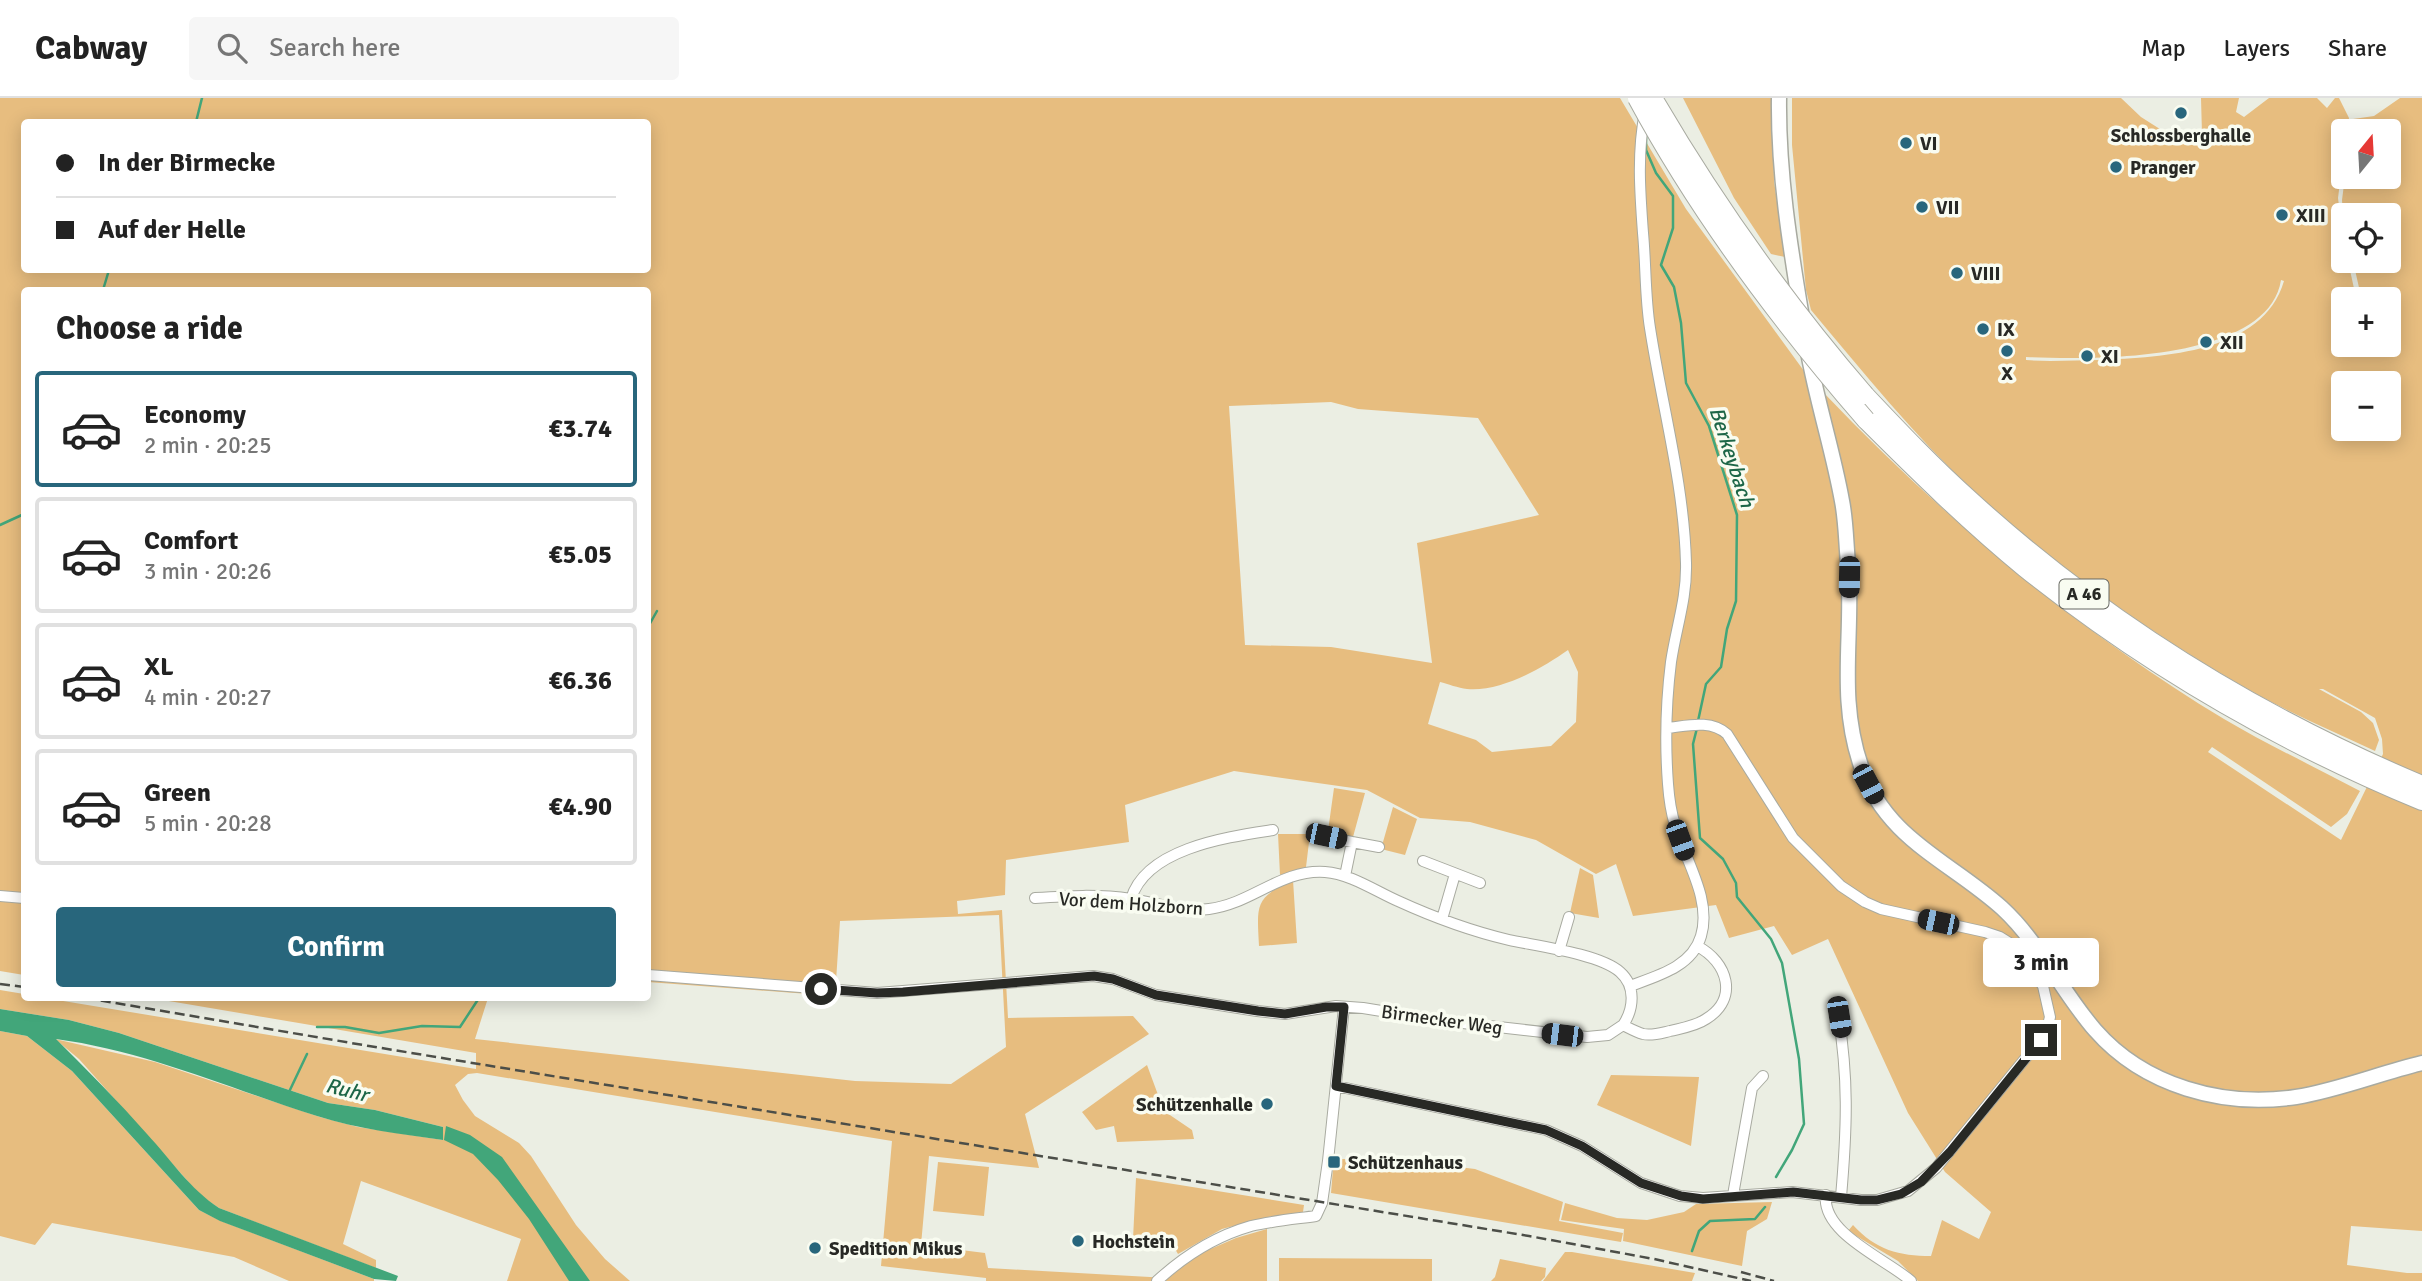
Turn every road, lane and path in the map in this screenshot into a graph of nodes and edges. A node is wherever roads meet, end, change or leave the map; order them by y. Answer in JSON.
{"nodes":[{"id":1,"x":1637,"y":98,"type":"edge"},
{"id":2,"x":1651,"y":98,"type":"edge"},
{"id":3,"x":1779,"y":98,"type":"edge"},
{"id":4,"x":1667,"y":727,"type":"junction"},
{"id":5,"x":2334,"y":754,"type":"junction"},
{"id":6,"x":2422,"y":785,"type":"edge"},
{"id":7,"x":2422,"y":801,"type":"edge"},
{"id":8,"x":1273,"y":830,"type":"dead end"},
{"id":9,"x":1326,"y":836,"type":"dead end"},
{"id":10,"x":1352,"y":842,"type":"junction"},
{"id":11,"x":1379,"y":847,"type":"dead end"},
{"id":12,"x":1423,"y":861,"type":"dead end"},
{"id":13,"x":1455,"y":874,"type":"junction"},
{"id":14,"x":1345,"y":876,"type":"junction"},
{"id":15,"x":1480,"y":883,"type":"dead end"},
{"id":16,"x":0,"y":896,"type":"edge"},
{"id":17,"x":21,"y":898,"type":"edge"},
{"id":18,"x":1035,"y":898,"type":"dead end"},
{"id":19,"x":1131,"y":899,"type":"junction"},
{"id":20,"x":1569,"y":917,"type":"dead end"},
{"id":21,"x":1442,"y":919,"type":"junction"},
{"id":22,"x":1697,"y":946,"type":"junction"},
{"id":23,"x":1559,"y":951,"type":"junction"},
{"id":24,"x":651,"y":975,"type":"edge"},
{"id":25,"x":2050,"y":983,"type":"junction"},
{"id":26,"x":1630,"y":986,"type":"junction"},
{"id":27,"x":1344,"y":1007,"type":"junction"},
{"id":28,"x":1837,"y":1008,"type":"dead end"},
{"id":29,"x":1623,"y":1025,"type":"junction"},
{"id":30,"x":2422,"y":1063,"type":"edge"},
{"id":31,"x":1763,"y":1076,"type":"dead end"},
{"id":32,"x":1336,"y":1086,"type":"junction"},
{"id":33,"x":1733,"y":1195,"type":"junction"},
{"id":34,"x":1826,"y":1195,"type":"junction"},
{"id":35,"x":1841,"y":1197,"type":"junction"},
{"id":36,"x":1157,"y":1281,"type":"edge"},
{"id":37,"x":1911,"y":1281,"type":"edge"}],
"edges":[{"from":1,"to":5,"type":"highway","number":"A 46","bridge":true},
{"from":2,"to":4,"type":"street"},
{"from":2,"to":5,"type":"highway","number":"A 46","bridge":true},
{"from":3,"to":25,"type":"street"},
{"from":4,"to":22,"type":"street"},
{"from":4,"to":25,"type":"street"},
{"from":5,"to":6,"type":"highway","number":"A 46"},
{"from":5,"to":7,"type":"highway","number":"A 46"},
{"from":8,"to":19,"type":"street"},
{"from":9,"to":10,"type":"street"},
{"from":10,"to":11,"type":"street"},
{"from":10,"to":14,"type":"street"},
{"from":12,"to":13,"type":"street"},
{"from":13,"to":15,"type":"street"},
{"from":13,"to":21,"type":"street"},
{"from":14,"to":19,"type":"street","name":"Vor dem Holzborn"},
{"from":14,"to":21,"type":"street","name":"Vor dem Holzborn"},
{"from":16,"to":17,"type":"street"},
{"from":18,"to":19,"type":"street","name":"Vor dem Holzborn"},
{"from":20,"to":23,"type":"street"},
{"from":21,"to":23,"type":"street","name":"Vor dem Holzborn"},
{"from":22,"to":26,"type":"street"},
{"from":22,"to":29,"type":"street"},
{"from":23,"to":26,"type":"street","name":"Vor dem Holzborn"},
{"from":24,"to":27,"type":"street","name":"Birmecker Weg"},
{"from":25,"to":30,"type":"street"},
{"from":25,"to":35,"type":"street"},
{"from":26,"to":29,"type":"street"},
{"from":27,"to":29,"type":"street","name":"Birmecker Weg"},
{"from":27,"to":32,"type":"street"},
{"from":28,"to":35,"type":"street"},
{"from":31,"to":33,"type":"street"},
{"from":32,"to":33,"type":"street"},
{"from":32,"to":36,"type":"street"},
{"from":33,"to":34,"type":"street"},
{"from":34,"to":35,"type":"street"},
{"from":34,"to":37,"type":"street"}]}
